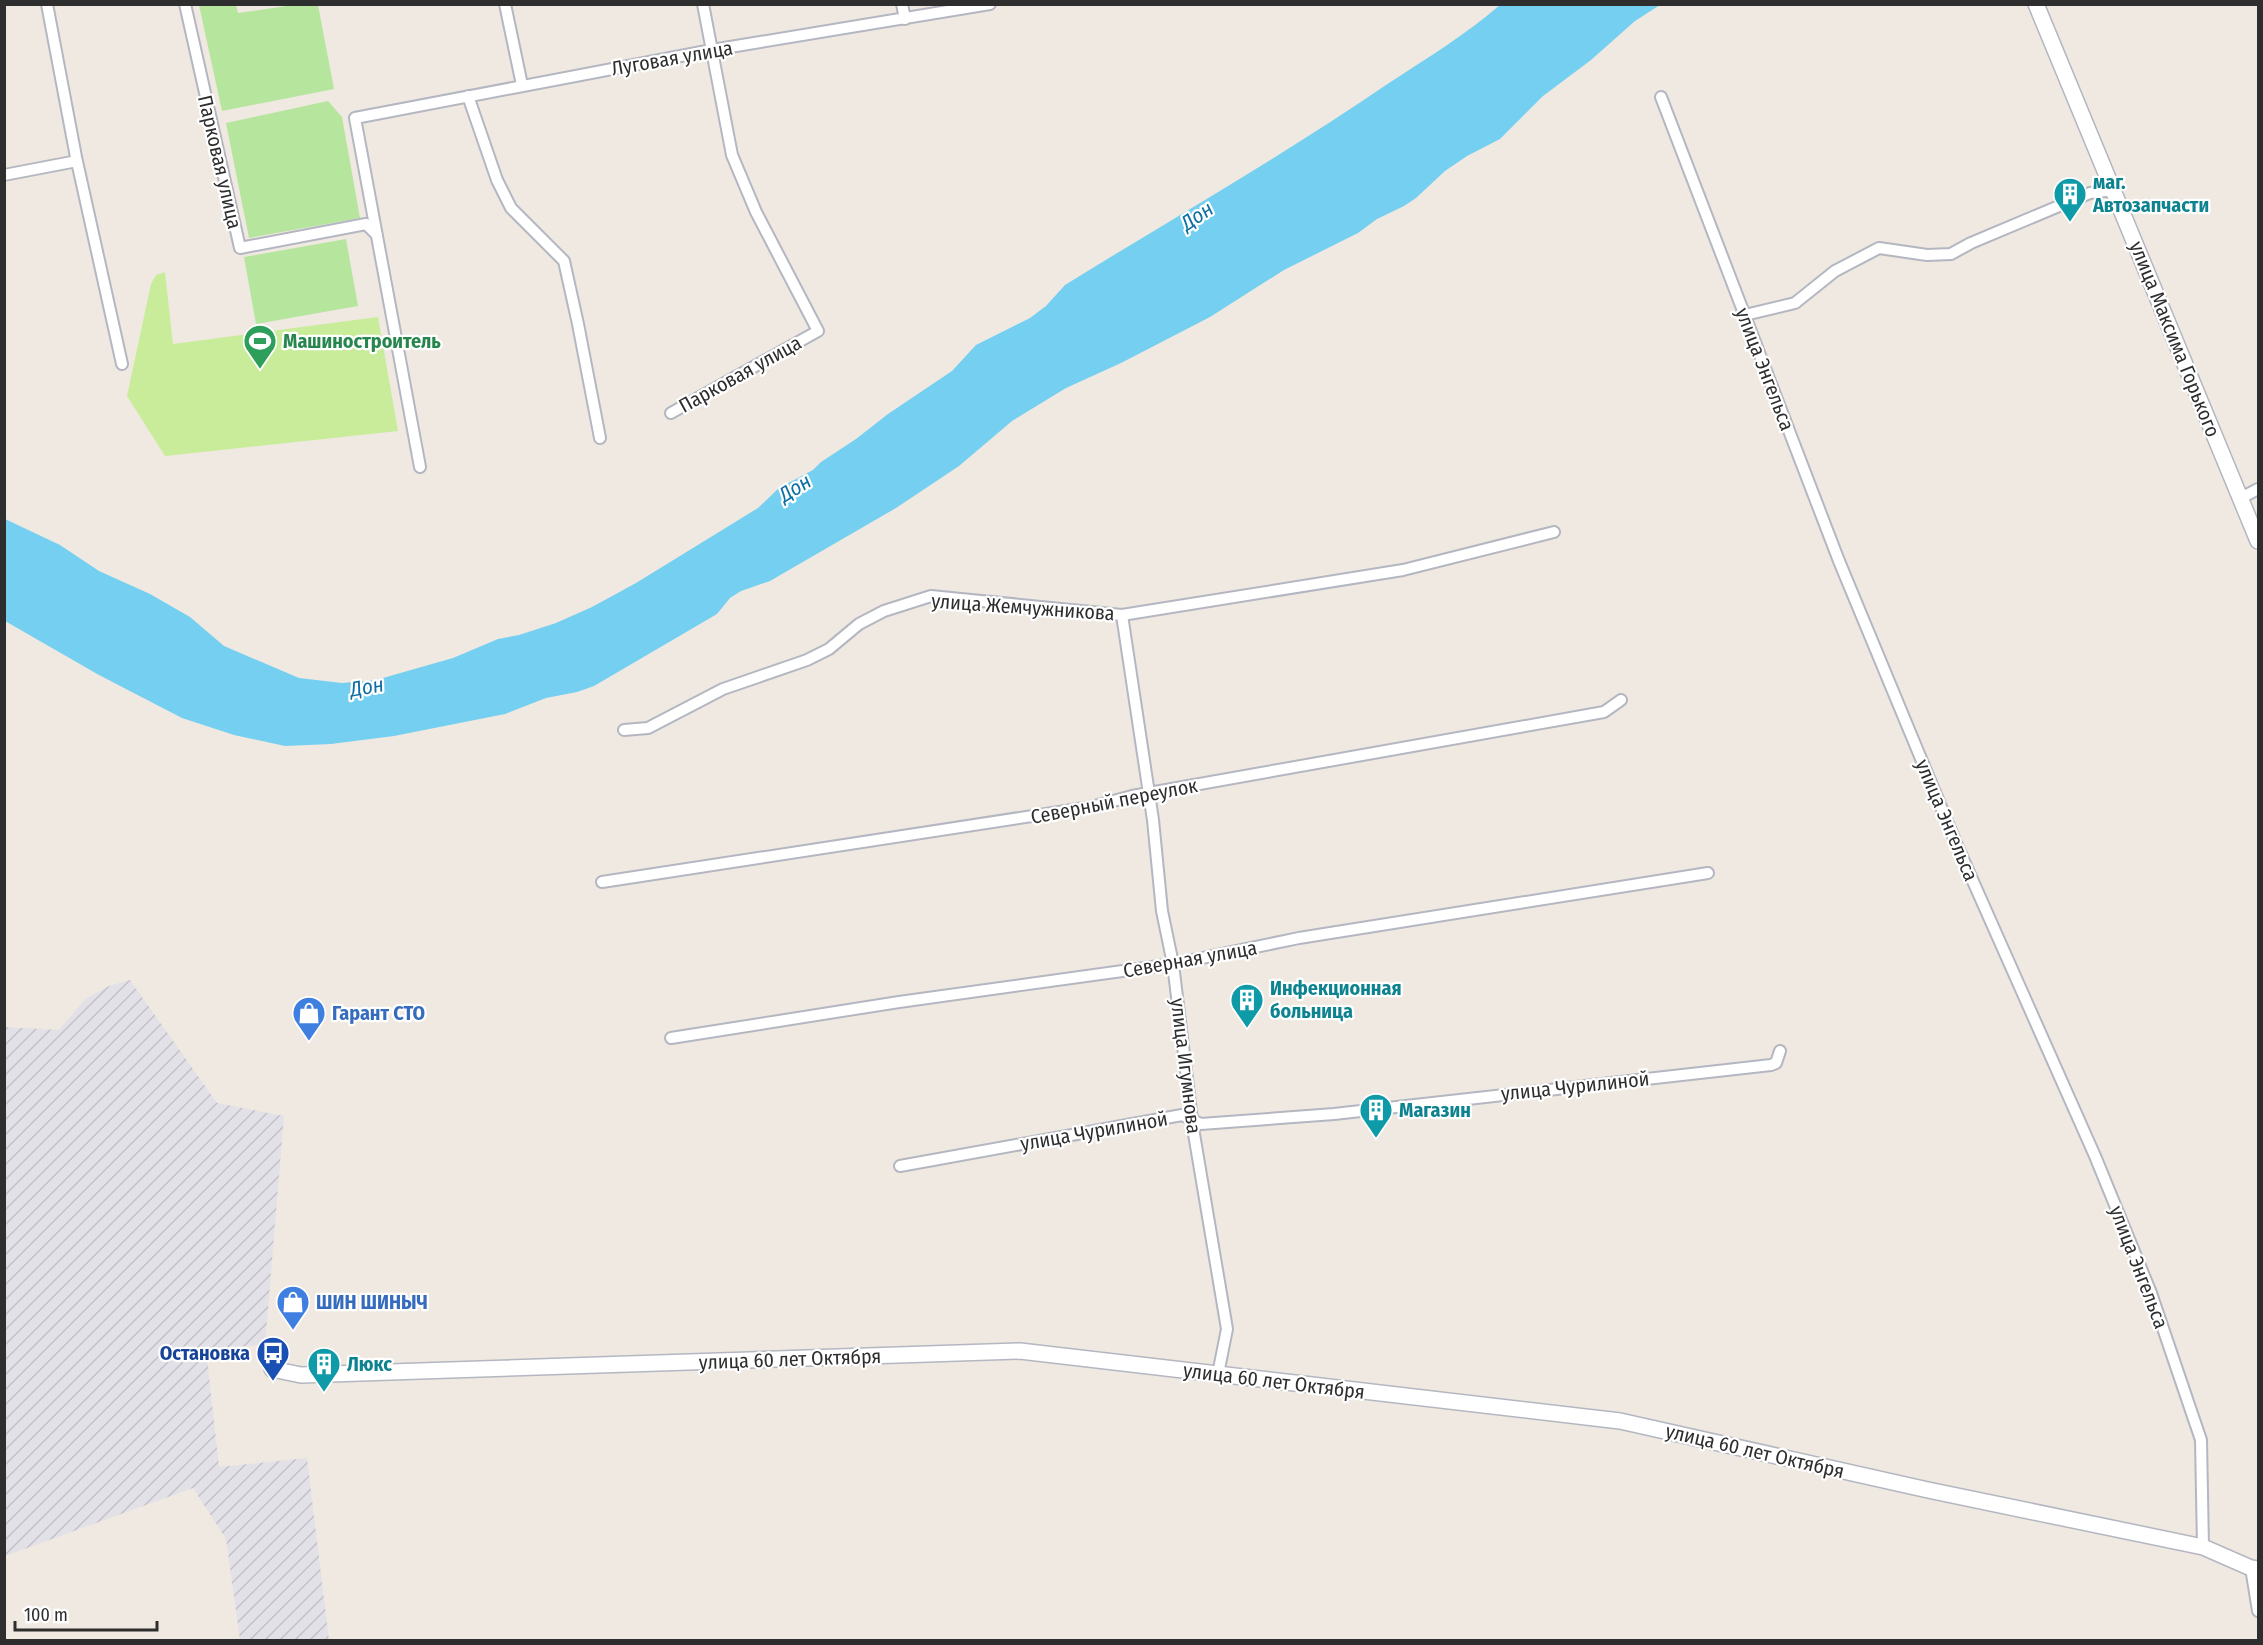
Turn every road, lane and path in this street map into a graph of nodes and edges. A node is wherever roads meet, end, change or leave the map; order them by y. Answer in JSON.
{"nodes":[{"id":1,"x":47,"y":4,"type":"edge"},
{"id":2,"x":185,"y":4,"type":"edge"},
{"id":3,"x":505,"y":4,"type":"edge"},
{"id":4,"x":703,"y":4,"type":"edge"},
{"id":5,"x":902,"y":4,"type":"edge"},
{"id":6,"x":990,"y":4,"type":"edge"},
{"id":7,"x":2036,"y":4,"type":"edge"},
{"id":8,"x":905,"y":19,"type":"junction"},
{"id":9,"x":712,"y":50,"type":"junction"},
{"id":10,"x":522,"y":85,"type":"junction"},
{"id":11,"x":468,"y":96,"type":"junction"},
{"id":12,"x":1661,"y":97,"type":"dead end"},
{"id":13,"x":77,"y":161,"type":"junction"},
{"id":14,"x":4,"y":175,"type":"edge"},
{"id":15,"x":2113,"y":190,"type":"junction"},
{"id":16,"x":377,"y":235,"type":"junction"},
{"id":17,"x":1744,"y":315,"type":"junction"},
{"id":18,"x":122,"y":364,"type":"dead end"},
{"id":19,"x":671,"y":413,"type":"dead end"},
{"id":20,"x":600,"y":438,"type":"dead end"},
{"id":21,"x":420,"y":467,"type":"dead end"},
{"id":22,"x":2259,"y":489,"type":"edge"},
{"id":23,"x":2241,"y":498,"type":"junction"},
{"id":24,"x":1554,"y":532,"type":"dead end"},
{"id":25,"x":2259,"y":541,"type":"edge"},
{"id":26,"x":1122,"y":615,"type":"junction"},
{"id":27,"x":1621,"y":700,"type":"dead end"},
{"id":28,"x":624,"y":730,"type":"dead end"},
{"id":29,"x":1149,"y":794,"type":"junction"},
{"id":30,"x":1708,"y":873,"type":"dead end"},
{"id":31,"x":602,"y":882,"type":"dead end"},
{"id":32,"x":1173,"y":964,"type":"junction"},
{"id":33,"x":671,"y":1038,"type":"dead end"},
{"id":34,"x":1780,"y":1051,"type":"dead end"},
{"id":35,"x":1193,"y":1120,"type":"junction"},
{"id":36,"x":900,"y":1166,"type":"dead end"},
{"id":37,"x":273,"y":1369,"type":"dead end"},
{"id":38,"x":1218,"y":1374,"type":"junction"},
{"id":39,"x":2203,"y":1547,"type":"junction"},
{"id":40,"x":2255,"y":1569,"type":"edge"},
{"id":41,"x":2259,"y":1611,"type":"edge"}],
"edges":[{"from":1,"to":13,"type":"street"},
{"from":2,"to":16,"type":"street","name":"Парковая улица"},
{"from":3,"to":10,"type":"street"},
{"from":4,"to":9,"type":"street"},
{"from":5,"to":8,"type":"street"},
{"from":6,"to":8,"type":"street","name":"Луговая улица"},
{"from":7,"to":15,"type":"street","name":"улица Максима Горького"},
{"from":8,"to":9,"type":"street","name":"Луговая улица"},
{"from":9,"to":10,"type":"street","name":"Луговая улица"},
{"from":9,"to":19,"type":"street","name":"Парковая улица"},
{"from":10,"to":11,"type":"street","name":"Луговая улица"},
{"from":11,"to":16,"type":"street","name":"Луговая улица"},
{"from":11,"to":20,"type":"street"},
{"from":12,"to":17,"type":"street","name":"улица Энгельса"},
{"from":13,"to":14,"type":"street"},
{"from":13,"to":18,"type":"street"},
{"from":15,"to":17,"type":"street"},
{"from":15,"to":23,"type":"street","name":"улица Максима Горького"},
{"from":16,"to":21,"type":"street"},
{"from":17,"to":39,"type":"street","name":"улица Энгельса"},
{"from":22,"to":23,"type":"street"},
{"from":23,"to":25,"type":"street","name":"улица Максима Горького"},
{"from":24,"to":26,"type":"street","name":"улица Жемчужникова"},
{"from":26,"to":28,"type":"street","name":"улица Жемчужникова"},
{"from":26,"to":29,"type":"street","name":"улица Игумнова"},
{"from":27,"to":29,"type":"street","name":"Северный переулок"},
{"from":29,"to":31,"type":"street","name":"Северный переулок"},
{"from":29,"to":32,"type":"street","name":"улица Игумнова"},
{"from":30,"to":32,"type":"street","name":"Северная улица"},
{"from":32,"to":33,"type":"street","name":"Северная улица"},
{"from":32,"to":35,"type":"street","name":"улица Игумнова"},
{"from":34,"to":35,"type":"street","name":"улица Чурилиной"},
{"from":35,"to":36,"type":"street","name":"улица Чурилиной"},
{"from":35,"to":38,"type":"street","name":"улица Игумнова"},
{"from":37,"to":38,"type":"street","name":"улица 60 лет Октября"},
{"from":38,"to":39,"type":"street","name":"улица 60 лет Октября"},
{"from":39,"to":40,"type":"street","name":"улица 60 лет Октября"},
{"from":40,"to":41,"type":"street"}]}
